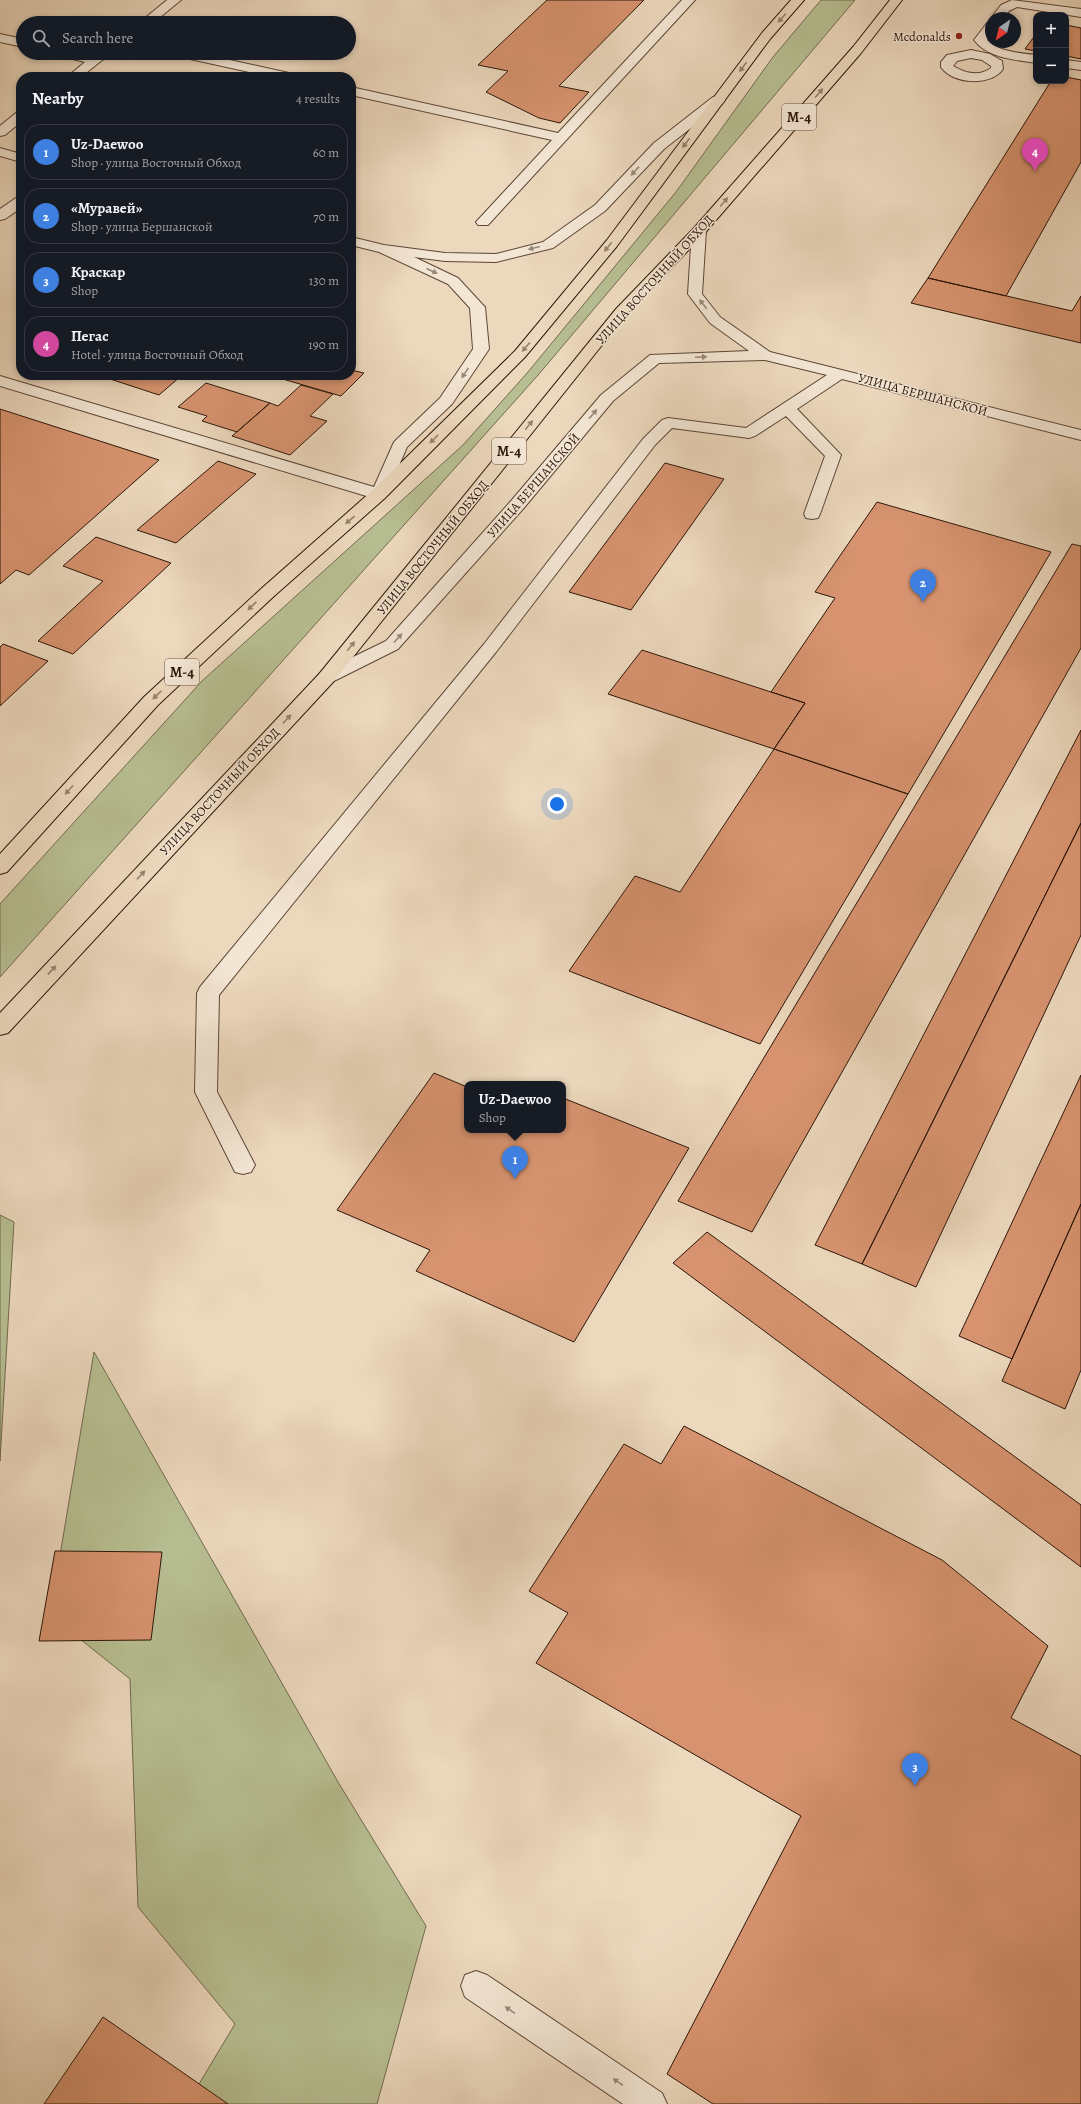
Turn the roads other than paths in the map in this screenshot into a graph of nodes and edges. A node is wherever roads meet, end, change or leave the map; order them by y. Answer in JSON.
{"nodes":[{"id":1,"x":175,"y":0,"type":"edge"},
{"id":2,"x":689,"y":0,"type":"edge"},
{"id":3,"x":798,"y":0,"type":"edge"},
{"id":4,"x":896,"y":0,"type":"edge"},
{"id":5,"x":1002,"y":12,"type":"edge"},
{"id":6,"x":1081,"y":13,"type":"edge"},
{"id":7,"x":154,"y":16,"type":"edge"},
{"id":8,"x":985,"y":34,"type":"edge"},
{"id":9,"x":0,"y":38,"type":"edge"},
{"id":10,"x":16,"y":41,"type":"edge"},
{"id":11,"x":985,"y":46,"type":"edge"},
{"id":12,"x":991,"y":48,"type":"edge"},
{"id":13,"x":998,"y":50,"type":"junction"},
{"id":14,"x":986,"y":57,"type":"dead end"},
{"id":15,"x":1033,"y":58,"type":"edge"},
{"id":16,"x":96,"y":60,"type":"edge"},
{"id":17,"x":212,"y":60,"type":"edge"},
{"id":18,"x":1069,"y":64,"type":"edge"},
{"id":19,"x":1081,"y":66,"type":"edge"},
{"id":20,"x":80,"y":72,"type":"edge"},
{"id":21,"x":266,"y":72,"type":"edge"},
{"id":22,"x":356,"y":92,"type":"edge"},
{"id":23,"x":718,"y":100,"type":"junction"},
{"id":24,"x":16,"y":120,"type":"edge"},
{"id":25,"x":0,"y":132,"type":"edge"},
{"id":26,"x":562,"y":138,"type":"junction"},
{"id":27,"x":0,"y":152,"type":"edge"},
{"id":28,"x":16,"y":157,"type":"edge"},
{"id":29,"x":16,"y":205,"type":"edge"},
{"id":30,"x":0,"y":216,"type":"edge"},
{"id":31,"x":483,"y":222,"type":"dead end"},
{"id":32,"x":698,"y":231,"type":"junction"},
{"id":33,"x":356,"y":242,"type":"edge"},
{"id":34,"x":384,"y":249,"type":"junction"},
{"id":35,"x":764,"y":355,"type":"junction"},
{"id":36,"x":841,"y":373,"type":"junction"},
{"id":37,"x":0,"y":381,"type":"edge"},
{"id":38,"x":788,"y":408,"type":"junction"},
{"id":39,"x":1081,"y":435,"type":"edge"},
{"id":40,"x":379,"y":494,"type":"junction"},
{"id":41,"x":812,"y":514,"type":"dead end"},
{"id":42,"x":327,"y":677,"type":"junction"},
{"id":43,"x":0,"y":867,"type":"edge"},
{"id":44,"x":0,"y":1027,"type":"edge"},
{"id":45,"x":243,"y":1165,"type":"dead end"},
{"id":46,"x":476,"y":1986,"type":"dead end"},
{"id":47,"x":650,"y":2104,"type":"edge"}],
"edges":[{"from":1,"to":7,"type":"street"},
{"from":2,"to":26,"type":"street"},
{"from":3,"to":23,"type":"highway","number":"М-4","one_way":true},
{"from":32,"to":4,"type":"highway","name":"УЛИЦА ВОСТОЧНЫЙ ОБХОД","number":"М-4","one_way":true},
{"from":5,"to":6,"type":"street"},
{"from":8,"to":11,"type":"street"},
{"from":9,"to":10,"type":"street"},
{"from":12,"to":13,"type":"street"},
{"from":13,"to":14,"type":"street"},
{"from":13,"to":15,"type":"street"},
{"from":16,"to":20,"type":"street"},
{"from":17,"to":21,"type":"street"},
{"from":18,"to":19,"type":"street"},
{"from":22,"to":26,"type":"street"},
{"from":23,"to":34,"type":"street","one_way":true},
{"from":23,"to":40,"type":"highway","number":"М-4","one_way":true},
{"from":24,"to":25,"type":"street"},
{"from":26,"to":31,"type":"street"},
{"from":27,"to":28,"type":"street"},
{"from":29,"to":30,"type":"street"},
{"from":35,"to":32,"type":"street","name":"УЛИЦА БЕРШАНСКОЙ","one_way":true},
{"from":42,"to":32,"type":"highway","name":"УЛИЦА ВОСТОЧНЫЙ ОБХОД","number":"М-4","one_way":true},
{"from":33,"to":34,"type":"street"},
{"from":34,"to":40,"type":"street","one_way":true},
{"from":35,"to":36,"type":"street","name":"УЛИЦА БЕРШАНСКОЙ"},
{"from":42,"to":35,"type":"street","name":"УЛИЦА БЕРШАНСКОЙ","one_way":true},
{"from":36,"to":38,"type":"street"},
{"from":36,"to":39,"type":"street","name":"УЛИЦА БЕРШАНСКОЙ"},
{"from":37,"to":40,"type":"street"},
{"from":38,"to":41,"type":"street"},
{"from":38,"to":45,"type":"street"},
{"from":40,"to":43,"type":"highway","number":"М-4","one_way":true},
{"from":44,"to":42,"type":"highway","name":"УЛИЦА ВОСТОЧНЫЙ ОБХОД","number":"М-4","one_way":true},
{"from":47,"to":46,"type":"street","one_way":true}]}
